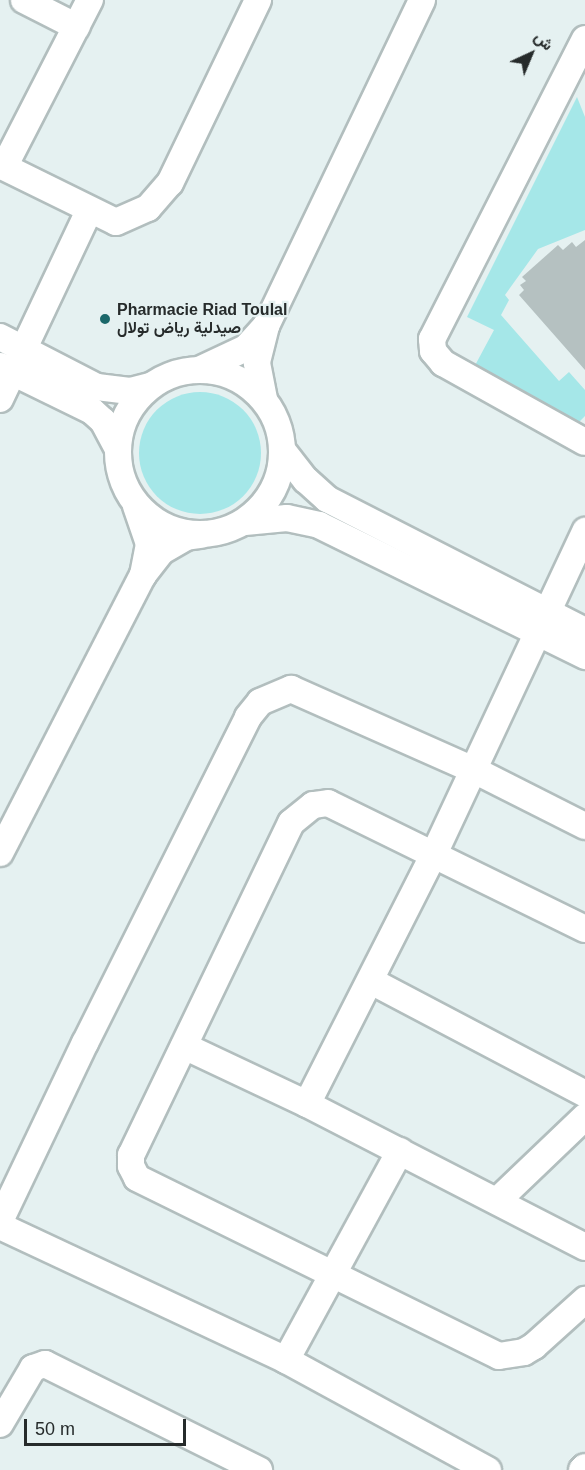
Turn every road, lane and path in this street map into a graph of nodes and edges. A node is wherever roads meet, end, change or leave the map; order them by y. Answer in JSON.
{"nodes":[{"id":1,"x":24,"y":0,"type":"edge"},
{"id":2,"x":90,"y":0,"type":"edge"},
{"id":3,"x":258,"y":0,"type":"edge"},
{"id":4,"x":422,"y":0,"type":"edge"},
{"id":5,"x":77,"y":27,"type":"junction"},
{"id":6,"x":585,"y":39,"type":"edge"},
{"id":7,"x":2,"y":166,"type":"edge"},
{"id":8,"x":89,"y":211,"type":"junction"},
{"id":9,"x":266,"y":326,"type":"junction"},
{"id":10,"x":0,"y":337,"type":"edge"},
{"id":11,"x":13,"y":363,"type":"edge"},
{"id":12,"x":201,"y":369,"type":"junction"},
{"id":13,"x":150,"y":386,"type":"junction"},
{"id":14,"x":0,"y":399,"type":"edge"},
{"id":15,"x":264,"y":399,"type":"junction"},
{"id":16,"x":585,"y":442,"type":"edge"},
{"id":17,"x":117,"y":447,"type":"junction"},
{"id":18,"x":283,"y":451,"type":"junction"},
{"id":19,"x":133,"y":500,"type":"junction"},
{"id":20,"x":245,"y":522,"type":"junction"},
{"id":21,"x":585,"y":531,"type":"edge"},
{"id":22,"x":204,"y":535,"type":"junction"},
{"id":23,"x":143,"y":575,"type":"junction"},
{"id":24,"x":542,"y":622,"type":"junction"},
{"id":25,"x":585,"y":631,"type":"edge"},
{"id":26,"x":585,"y":656,"type":"edge"},
{"id":27,"x":474,"y":770,"type":"junction"},
{"id":28,"x":585,"y":826,"type":"edge"},
{"id":29,"x":0,"y":853,"type":"edge"},
{"id":30,"x":434,"y":854,"type":"junction"},
{"id":31,"x":585,"y":929,"type":"edge"},
{"id":32,"x":371,"y":981,"type":"junction"},
{"id":33,"x":184,"y":1046,"type":"junction"},
{"id":34,"x":585,"y":1094,"type":"edge"},
{"id":35,"x":307,"y":1104,"type":"junction"},
{"id":36,"x":585,"y":1117,"type":"edge"},
{"id":37,"x":400,"y":1150,"type":"junction"},
{"id":38,"x":497,"y":1201,"type":"junction"},
{"id":39,"x":0,"y":1221,"type":"edge"},
{"id":40,"x":0,"y":1226,"type":"edge"},
{"id":41,"x":585,"y":1247,"type":"edge"},
{"id":42,"x":332,"y":1273,"type":"junction"},
{"id":43,"x":585,"y":1300,"type":"edge"},
{"id":44,"x":286,"y":1360,"type":"junction"},
{"id":45,"x":0,"y":1424,"type":"edge"},
{"id":46,"x":259,"y":1470,"type":"edge"},
{"id":47,"x":488,"y":1470,"type":"edge"}],
"edges":[{"from":1,"to":5,"type":"street"},
{"from":2,"to":5,"type":"street"},
{"from":3,"to":8,"type":"street"},
{"from":4,"to":9,"type":"street"},
{"from":5,"to":7,"type":"street"},
{"from":6,"to":16,"type":"street"},
{"from":7,"to":8,"type":"street"},
{"from":8,"to":11,"type":"street"},
{"from":9,"to":12,"type":"street"},
{"from":9,"to":15,"type":"street"},
{"from":10,"to":11,"type":"street"},
{"from":11,"to":13,"type":"street"},
{"from":11,"to":14,"type":"street"},
{"from":11,"to":17,"type":"street"},
{"from":12,"to":13,"type":"street"},
{"from":12,"to":15,"type":"street"},
{"from":13,"to":17,"type":"street"},
{"from":15,"to":18,"type":"street"},
{"from":17,"to":19,"type":"street"},
{"from":18,"to":20,"type":"street"},
{"from":18,"to":24,"type":"street"},
{"from":19,"to":22,"type":"street"},
{"from":19,"to":23,"type":"street"},
{"from":20,"to":22,"type":"street"},
{"from":20,"to":24,"type":"street"},
{"from":21,"to":24,"type":"street"},
{"from":22,"to":23,"type":"street"},
{"from":23,"to":29,"type":"street"},
{"from":24,"to":25,"type":"street"},
{"from":24,"to":26,"type":"street"},
{"from":24,"to":27,"type":"street"},
{"from":27,"to":28,"type":"street"},
{"from":27,"to":30,"type":"street"},
{"from":27,"to":39,"type":"street"},
{"from":30,"to":31,"type":"street"},
{"from":30,"to":32,"type":"street"},
{"from":30,"to":33,"type":"street"},
{"from":32,"to":34,"type":"street"},
{"from":32,"to":35,"type":"street"},
{"from":33,"to":35,"type":"street"},
{"from":33,"to":42,"type":"street"},
{"from":35,"to":37,"type":"street"},
{"from":36,"to":38,"type":"street"},
{"from":37,"to":38,"type":"street"},
{"from":37,"to":42,"type":"street"},
{"from":38,"to":41,"type":"street"},
{"from":40,"to":44,"type":"street"},
{"from":42,"to":43,"type":"street"},
{"from":42,"to":44,"type":"street"},
{"from":44,"to":47,"type":"street"},
{"from":45,"to":46,"type":"street"}]}
